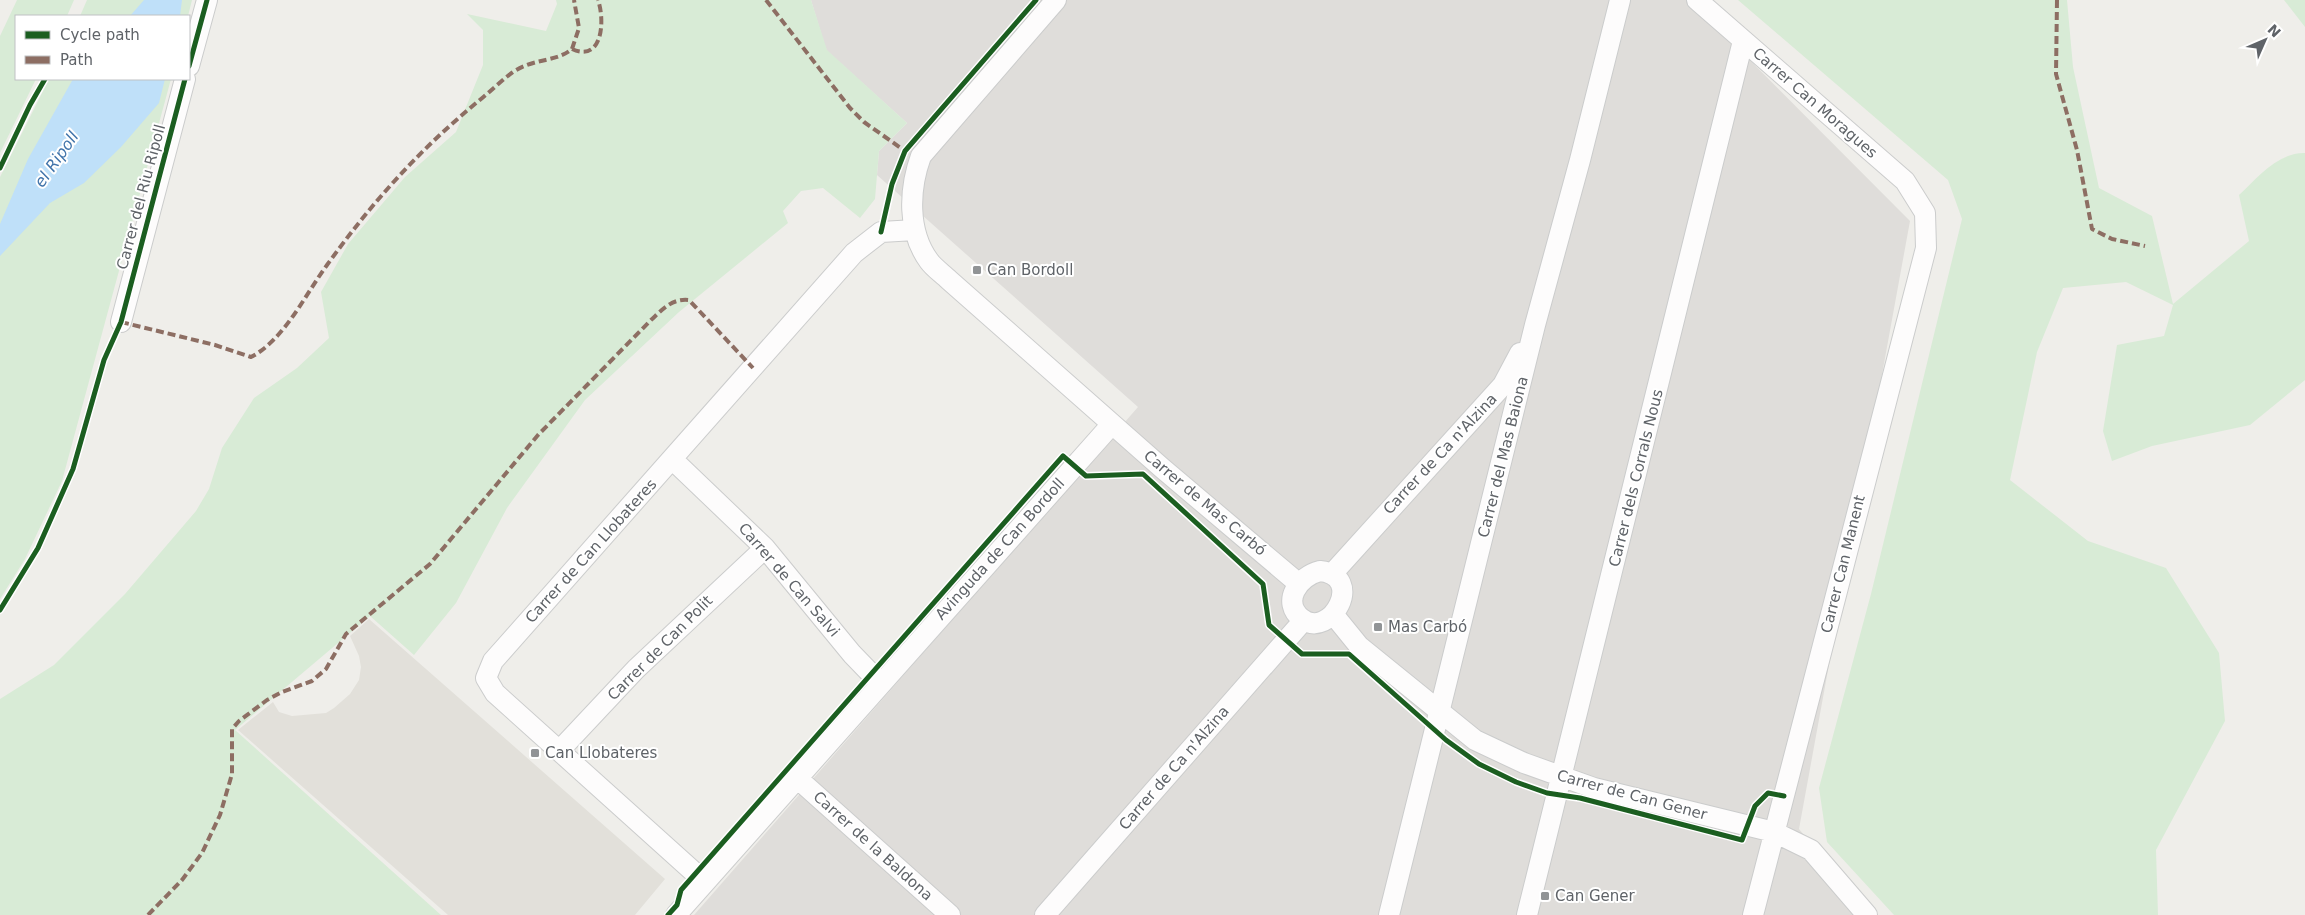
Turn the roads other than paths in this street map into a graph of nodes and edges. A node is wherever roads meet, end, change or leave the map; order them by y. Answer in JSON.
{"nodes":[{"id":1,"x":207,"y":0,"type":"edge"},
{"id":2,"x":1056,"y":0,"type":"edge"},
{"id":3,"x":1620,"y":0,"type":"edge"},
{"id":4,"x":1697,"y":0,"type":"edge"},
{"id":5,"x":1743,"y":41,"type":"junction"},
{"id":6,"x":190,"y":62,"type":"edge"},
{"id":7,"x":185,"y":80,"type":"edge"},
{"id":8,"x":1926,"y":213,"type":"joint"},
{"id":9,"x":915,"y":230,"type":"junction"},
{"id":10,"x":121,"y":322,"type":"dead end"},
{"id":11,"x":1535,"y":325,"type":"junction"},
{"id":12,"x":1112,"y":424,"type":"junction"},
{"id":13,"x":672,"y":459,"type":"junction"},
{"id":14,"x":765,"y":548,"type":"junction"},
{"id":15,"x":1332,"y":574,"type":"junction"},
{"id":16,"x":1298,"y":583,"type":"junction"},
{"id":17,"x":1333,"y":614,"type":"junction"},
{"id":18,"x":1304,"y":620,"type":"junction"},
{"id":19,"x":881,"y":684,"type":"junction"},
{"id":20,"x":1440,"y":713,"type":"junction"},
{"id":21,"x":559,"y":751,"type":"junction"},
{"id":22,"x":1562,"y":777,"type":"junction"},
{"id":23,"x":797,"y":778,"type":"junction"},
{"id":24,"x":1774,"y":832,"type":"junction"},
{"id":25,"x":705,"y":882,"type":"junction"},
{"id":26,"x":676,"y":915,"type":"edge"},
{"id":27,"x":950,"y":915,"type":"edge"},
{"id":28,"x":1045,"y":915,"type":"edge"},
{"id":29,"x":1389,"y":915,"type":"edge"},
{"id":30,"x":1527,"y":915,"type":"edge"},
{"id":31,"x":1753,"y":915,"type":"edge"},
{"id":32,"x":1867,"y":915,"type":"edge"}],
"edges":[{"from":1,"to":6,"type":"street"},
{"from":2,"to":9,"type":"street"},
{"from":3,"to":11,"type":"street","name":"Carrer del Mas Baiona"},
{"from":4,"to":5,"type":"street","name":"Carrer Can Moragues"},
{"from":5,"to":8,"type":"street","name":"Carrer Can Moragues"},
{"from":5,"to":22,"type":"street","name":"Carrer dels Corrals Nous"},
{"from":7,"to":10,"type":"street","name":"Carrer del Riu Ripoll"},
{"from":8,"to":24,"type":"street","name":"Carrer Can Manent"},
{"from":9,"to":12,"type":"street"},
{"from":9,"to":13,"type":"street","name":"Carrer de Can Llobateres"},
{"from":11,"to":15,"type":"street","name":"Carrer de Ca n'Alzina"},
{"from":11,"to":20,"type":"street","name":"Carrer del Mas Baiona"},
{"from":12,"to":16,"type":"street","name":"Carrer de Mas Carbó"},
{"from":12,"to":19,"type":"street","name":"Avinguda de Can Bordoll"},
{"from":13,"to":14,"type":"street","name":"Carrer de Can Salvi"},
{"from":13,"to":21,"type":"street","name":"Carrer de Can Llobateres"},
{"from":14,"to":19,"type":"street","name":"Carrer de Can Salvi"},
{"from":14,"to":21,"type":"street","name":"Carrer de Can Polit"},
{"from":15,"to":16,"type":"street"},
{"from":15,"to":17,"type":"street"},
{"from":16,"to":18,"type":"street"},
{"from":17,"to":18,"type":"street"},
{"from":17,"to":20,"type":"street","name":"Carrer de Can Gener"},
{"from":18,"to":28,"type":"street","name":"Carrer de Ca n'Alzina"},
{"from":19,"to":23,"type":"street","name":"Avinguda de Can Bordoll"},
{"from":20,"to":22,"type":"street","name":"Carrer de Can Gener"},
{"from":20,"to":29,"type":"street","name":"Carrer del Mas Baiona"},
{"from":21,"to":25,"type":"street","name":"Carrer de Can Llobateres"},
{"from":22,"to":24,"type":"street","name":"Carrer de Can Gener"},
{"from":22,"to":30,"type":"street","name":"Carrer dels Corrals Nous"},
{"from":23,"to":25,"type":"street","name":"Avinguda de Can Bordoll"},
{"from":23,"to":27,"type":"street","name":"Carrer de la Baldona"},
{"from":24,"to":31,"type":"street","name":"Carrer Can Manent"},
{"from":24,"to":32,"type":"street","name":"Carrer de Can Gener"},
{"from":25,"to":26,"type":"street","name":"Avinguda de Can Bordoll"}]}
